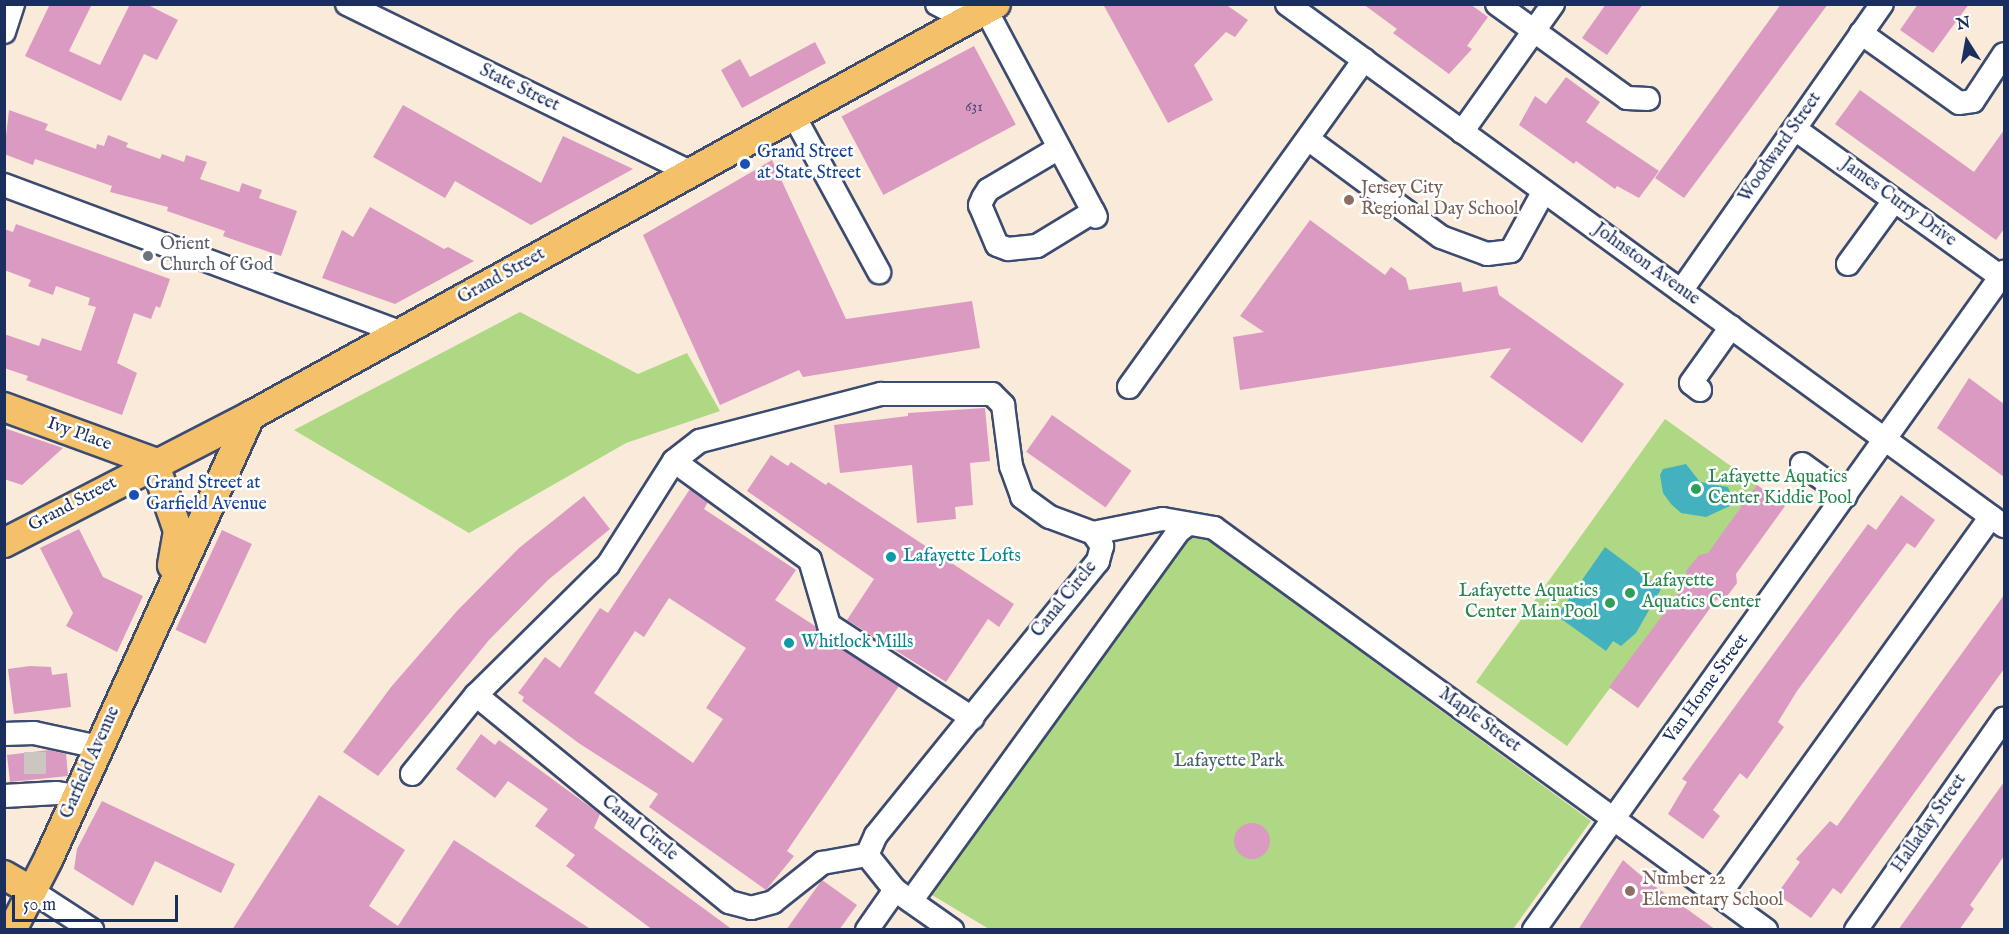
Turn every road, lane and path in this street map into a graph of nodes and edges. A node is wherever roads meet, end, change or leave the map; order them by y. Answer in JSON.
{"nodes":[{"id":1,"x":13,"y":4,"type":"edge"},
{"id":2,"x":347,"y":4,"type":"edge"},
{"id":3,"x":937,"y":4,"type":"edge"},
{"id":4,"x":1287,"y":4,"type":"edge"},
{"id":5,"x":1497,"y":4,"type":"edge"},
{"id":6,"x":1553,"y":4,"type":"edge"},
{"id":7,"x":1882,"y":4,"type":"edge"},
{"id":8,"x":983,"y":11,"type":"edge"},
{"id":9,"x":1533,"y":31,"type":"junction"},
{"id":10,"x":4,"y":32,"type":"edge"},
{"id":11,"x":1861,"y":33,"type":"junction"},
{"id":12,"x":2004,"y":54,"type":"edge"},
{"id":13,"x":1364,"y":60,"type":"junction"},
{"id":14,"x":1648,"y":99,"type":"dead end"},
{"id":15,"x":794,"y":116,"type":"junction"},
{"id":16,"x":1795,"y":129,"type":"junction"},
{"id":17,"x":1462,"y":132,"type":"junction"},
{"id":18,"x":1308,"y":139,"type":"junction"},
{"id":19,"x":1059,"y":148,"type":"junction"},
{"id":20,"x":692,"y":173,"type":"junction"},
{"id":21,"x":4,"y":185,"type":"edge"},
{"id":22,"x":1544,"y":191,"type":"junction"},
{"id":23,"x":1894,"y":201,"type":"junction"},
{"id":24,"x":1848,"y":264,"type":"dead end"},
{"id":25,"x":879,"y":272,"type":"dead end"},
{"id":26,"x":2003,"y":275,"type":"edge"},
{"id":27,"x":1681,"y":291,"type":"junction"},
{"id":28,"x":1731,"y":327,"type":"junction"},
{"id":29,"x":401,"y":333,"type":"junction"},
{"id":30,"x":1129,"y":387,"type":"dead end"},
{"id":31,"x":1700,"y":390,"type":"dead end"},
{"id":32,"x":4,"y":407,"type":"edge"},
{"id":33,"x":250,"y":416,"type":"junction"},
{"id":34,"x":1887,"y":440,"type":"junction"},
{"id":35,"x":674,"y":461,"type":"junction"},
{"id":36,"x":153,"y":462,"type":"junction"},
{"id":37,"x":1802,"y":464,"type":"dead end"},
{"id":38,"x":1846,"y":496,"type":"junction"},
{"id":39,"x":1998,"y":522,"type":"edge"},
{"id":40,"x":1187,"y":525,"type":"junction"},
{"id":41,"x":1093,"y":533,"type":"junction"},
{"id":42,"x":4,"y":543,"type":"edge"},
{"id":43,"x":167,"y":594,"type":"junction"},
{"id":44,"x":476,"y":695,"type":"junction"},
{"id":45,"x":972,"y":718,"type":"junction"},
{"id":46,"x":2004,"y":719,"type":"edge"},
{"id":47,"x":4,"y":734,"type":"edge"},
{"id":48,"x":98,"y":747,"type":"junction"},
{"id":49,"x":412,"y":774,"type":"dead end"},
{"id":50,"x":4,"y":796,"type":"edge"},
{"id":51,"x":76,"y":796,"type":"junction"},
{"id":52,"x":1613,"y":819,"type":"junction"},
{"id":53,"x":867,"y":855,"type":"junction"},
{"id":54,"x":4,"y":875,"type":"edge"},
{"id":55,"x":32,"y":891,"type":"junction"},
{"id":56,"x":903,"y":896,"type":"junction"},
{"id":57,"x":1719,"y":896,"type":"junction"},
{"id":58,"x":4,"y":900,"type":"edge"},
{"id":59,"x":11,"y":930,"type":"edge"},
{"id":60,"x":92,"y":930,"type":"edge"},
{"id":61,"x":867,"y":930,"type":"edge"},
{"id":62,"x":952,"y":930,"type":"edge"},
{"id":63,"x":1534,"y":930,"type":"edge"},
{"id":64,"x":1766,"y":930,"type":"edge"},
{"id":65,"x":1856,"y":930,"type":"edge"}],
"edges":[{"from":1,"to":10,"type":"street"},
{"from":2,"to":20,"type":"street","name":"State Street"},
{"from":3,"to":8,"type":"street"},
{"from":4,"to":13,"type":"street","name":"Johnston Avenue"},
{"from":5,"to":9,"type":"street"},
{"from":6,"to":9,"type":"street"},
{"from":7,"to":11,"type":"street","name":"Woodward Street"},
{"from":8,"to":15,"type":"main road","name":"Grand Street"},
{"from":8,"to":19,"type":"street"},
{"from":9,"to":14,"type":"street"},
{"from":9,"to":17,"type":"street"},
{"from":11,"to":12,"type":"street"},
{"from":11,"to":16,"type":"street","name":"Woodward Street"},
{"from":13,"to":17,"type":"street","name":"Johnston Avenue"},
{"from":13,"to":18,"type":"street"},
{"from":15,"to":20,"type":"main road","name":"Grand Street"},
{"from":15,"to":25,"type":"street"},
{"from":16,"to":23,"type":"street","name":"James Curry Drive"},
{"from":16,"to":27,"type":"street","name":"Woodward Street"},
{"from":17,"to":22,"type":"street","name":"Johnston Avenue"},
{"from":18,"to":22,"type":"street"},
{"from":18,"to":30,"type":"street"},
{"from":19,"to":19,"type":"street"},
{"from":20,"to":29,"type":"main road","name":"Grand Street"},
{"from":21,"to":29,"type":"street"},
{"from":22,"to":27,"type":"street","name":"Johnston Avenue"},
{"from":23,"to":24,"type":"street"},
{"from":23,"to":26,"type":"street","name":"James Curry Drive"},
{"from":26,"to":34,"type":"street","name":"Van Horne Street"},
{"from":27,"to":28,"type":"street","name":"Johnston Avenue"},
{"from":28,"to":31,"type":"street"},
{"from":28,"to":34,"type":"street","name":"Johnston Avenue"},
{"from":29,"to":33,"type":"main road","name":"Grand Street"},
{"from":32,"to":36,"type":"main road","name":"Ivy Place"},
{"from":33,"to":36,"type":"main road","name":"Grand Street"},
{"from":33,"to":43,"type":"main road","name":"Garfield Avenue"},
{"from":34,"to":38,"type":"street","name":"Van Horne Street"},
{"from":34,"to":39,"type":"street","name":"Johnston Avenue"},
{"from":35,"to":41,"type":"street","name":"Canal Circle"},
{"from":35,"to":44,"type":"street","name":"Canal Circle"},
{"from":35,"to":45,"type":"street"},
{"from":36,"to":42,"type":"main road","name":"Grand Street"},
{"from":36,"to":43,"type":"main road","name":"Garfield Avenue"},
{"from":37,"to":38,"type":"street"},
{"from":38,"to":52,"type":"street","name":"Van Horne Street"},
{"from":39,"to":57,"type":"street"},
{"from":40,"to":41,"type":"street","name":"Maple Street"},
{"from":40,"to":52,"type":"street","name":"Maple Street"},
{"from":40,"to":56,"type":"street"},
{"from":41,"to":45,"type":"street","name":"Canal Circle"},
{"from":43,"to":48,"type":"main road","name":"Garfield Avenue"},
{"from":44,"to":49,"type":"street","name":"Canal Circle"},
{"from":44,"to":53,"type":"street","name":"Canal Circle"},
{"from":45,"to":53,"type":"street","name":"Canal Circle"},
{"from":46,"to":65,"type":"street","name":"Halladay Street"},
{"from":47,"to":48,"type":"street"},
{"from":48,"to":51,"type":"main road","name":"Garfield Avenue"},
{"from":50,"to":51,"type":"street"},
{"from":51,"to":55,"type":"main road","name":"Garfield Avenue"},
{"from":52,"to":57,"type":"street","name":"Maple Street"},
{"from":52,"to":63,"type":"street","name":"Van Horne Street"},
{"from":53,"to":56,"type":"street"},
{"from":54,"to":55,"type":"main road"},
{"from":55,"to":59,"type":"main road","name":"Garfield Avenue"},
{"from":55,"to":60,"type":"street"},
{"from":56,"to":61,"type":"street"},
{"from":56,"to":62,"type":"street"},
{"from":57,"to":64,"type":"street","name":"Maple Street"},
{"from":58,"to":59,"type":"main road"}]}
